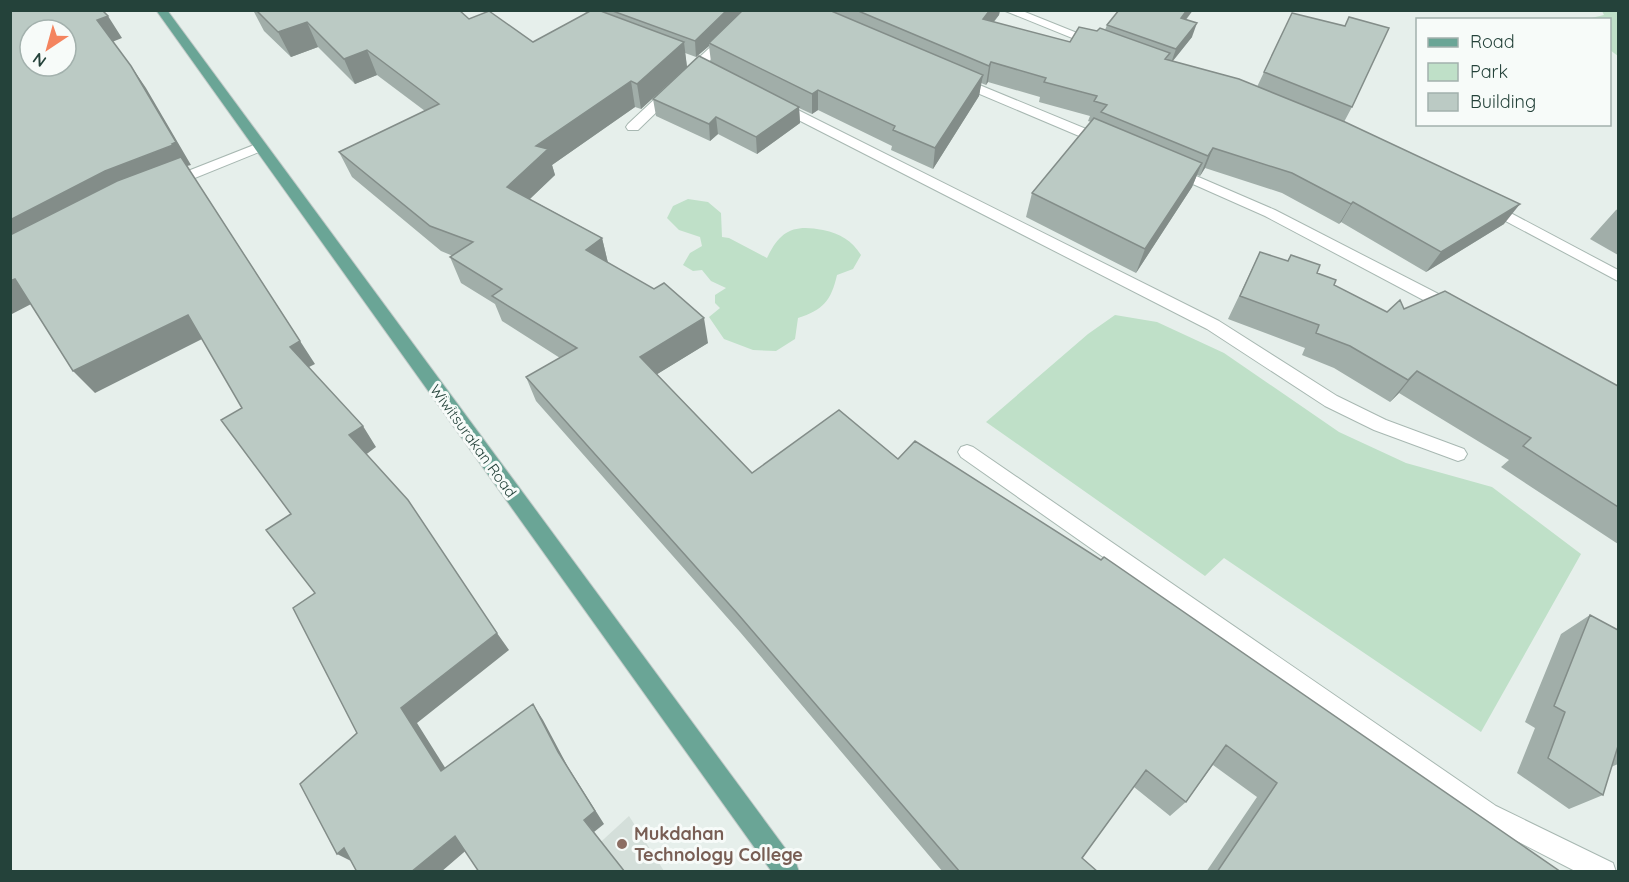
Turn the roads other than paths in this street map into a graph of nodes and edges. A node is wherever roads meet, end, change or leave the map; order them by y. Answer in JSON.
{"nodes":[{"id":1,"x":160,"y":10,"type":"edge"},
{"id":2,"x":757,"y":10,"type":"edge"},
{"id":3,"x":1008,"y":10,"type":"edge"},
{"id":4,"x":1106,"y":46,"type":"edge"},
{"id":5,"x":678,"y":57,"type":"edge"},
{"id":6,"x":705,"y":68,"type":"junction"},
{"id":7,"x":945,"y":75,"type":"edge"},
{"id":8,"x":760,"y":95,"type":"edge"},
{"id":9,"x":633,"y":127,"type":"dead end"},
{"id":10,"x":259,"y":147,"type":"junction"},
{"id":11,"x":1121,"y":148,"type":"edge"},
{"id":12,"x":1154,"y":162,"type":"edge"},
{"id":13,"x":161,"y":186,"type":"edge"},
{"id":14,"x":1476,"y":200,"type":"edge"},
{"id":15,"x":1618,"y":276,"type":"edge"},
{"id":16,"x":1460,"y":313,"type":"edge"},
{"id":17,"x":967,"y":452,"type":"dead end"},
{"id":18,"x":1458,"y":454,"type":"dead end"},
{"id":19,"x":787,"y":872,"type":"edge"},
{"id":20,"x":1604,"y":872,"type":"edge"}],
"edges":[{"from":1,"to":10,"type":"main road","name":"Wiwitsurakan Road"},
{"from":2,"to":6,"type":"street"},
{"from":3,"to":4,"type":"street"},
{"from":5,"to":6,"type":"street"},
{"from":6,"to":9,"type":"street"},
{"from":7,"to":11,"type":"street"},
{"from":8,"to":18,"type":"street"},
{"from":10,"to":13,"type":"street"},
{"from":10,"to":19,"type":"main road","name":"Wiwitsurakan Road"},
{"from":12,"to":16,"type":"street"},
{"from":14,"to":15,"type":"street"},
{"from":17,"to":20,"type":"street"}]}
